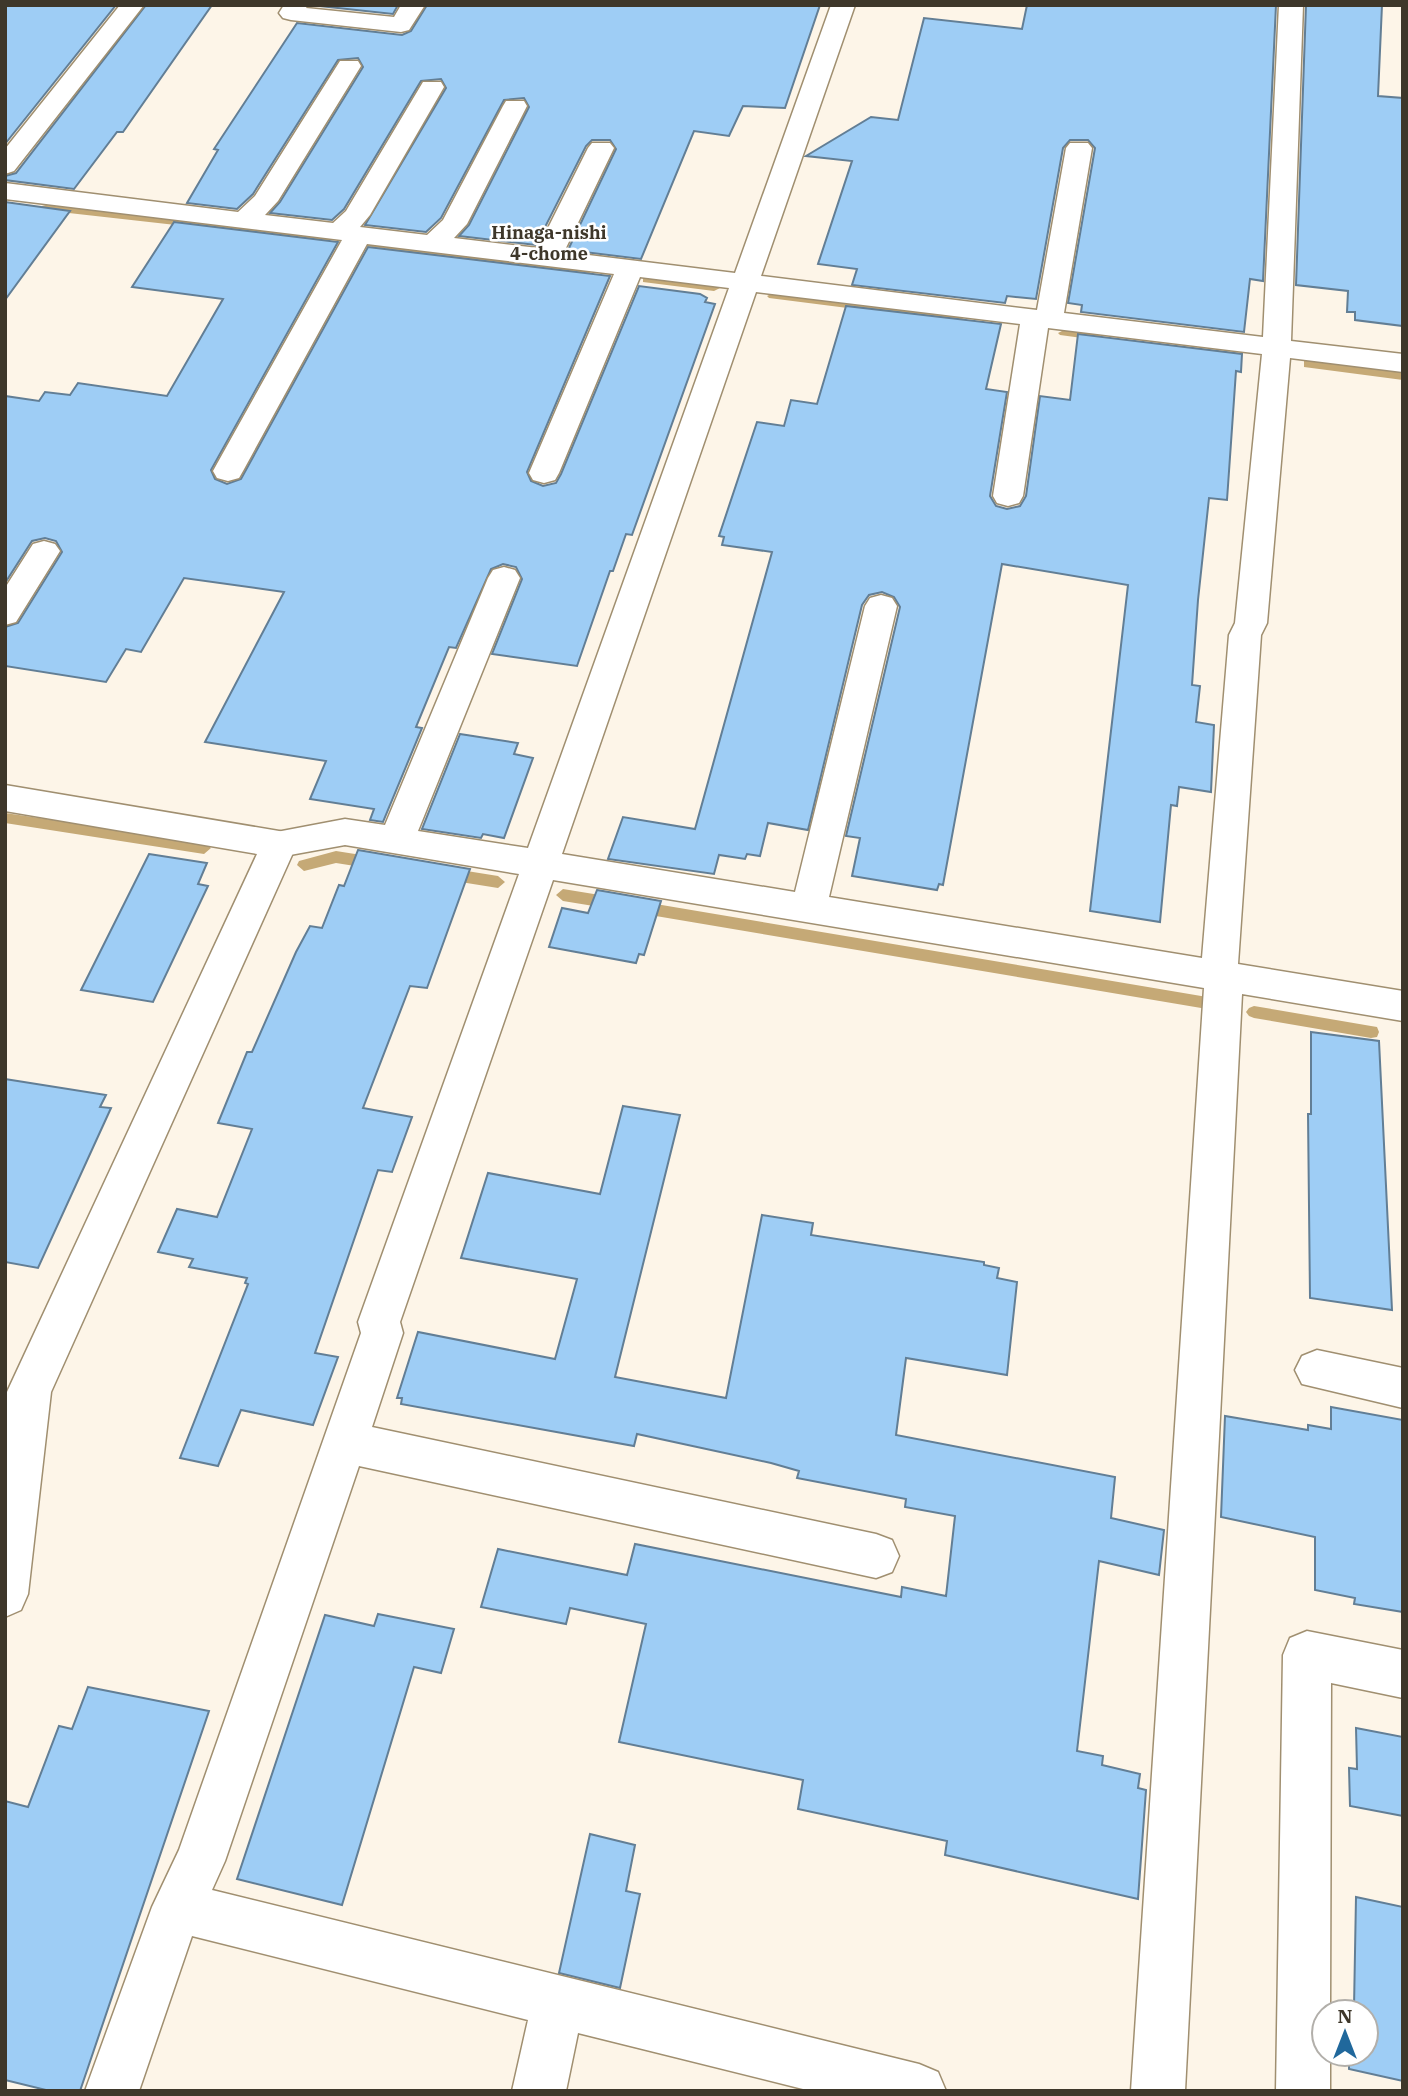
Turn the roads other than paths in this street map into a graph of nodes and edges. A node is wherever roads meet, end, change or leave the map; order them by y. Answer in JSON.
{"nodes":[{"id":1,"x":132,"y":5,"type":"edge"},
{"id":2,"x":296,"y":5,"type":"edge"},
{"id":3,"x":413,"y":5,"type":"edge"},
{"id":4,"x":843,"y":5,"type":"edge"},
{"id":5,"x":1291,"y":5,"type":"edge"},
{"id":6,"x":349,"y":66,"type":"dead end"},
{"id":7,"x":432,"y":87,"type":"dead end"},
{"id":8,"x":515,"y":106,"type":"dead end"},
{"id":9,"x":601,"y":148,"type":"dead end"},
{"id":10,"x":1079,"y":148,"type":"dead end"},
{"id":11,"x":5,"y":166,"type":"edge"},
{"id":12,"x":5,"y":191,"type":"edge"},
{"id":13,"x":244,"y":221,"type":"junction"},
{"id":14,"x":348,"y":234,"type":"junction"},
{"id":15,"x":433,"y":244,"type":"junction"},
{"id":16,"x":547,"y":258,"type":"junction"},
{"id":17,"x":630,"y":270,"type":"junction"},
{"id":18,"x":746,"y":283,"type":"junction"},
{"id":19,"x":1042,"y":319,"type":"junction"},
{"id":20,"x":1277,"y":348,"type":"junction"},
{"id":21,"x":1403,"y":363,"type":"edge"},
{"id":22,"x":228,"y":471,"type":"dead end"},
{"id":23,"x":544,"y":473,"type":"dead end"},
{"id":24,"x":1008,"y":496,"type":"dead end"},
{"id":25,"x":44,"y":551,"type":"dead end"},
{"id":26,"x":504,"y":579,"type":"dead end"},
{"id":27,"x":881,"y":606,"type":"dead end"},
{"id":28,"x":5,"y":614,"type":"edge"},
{"id":29,"x":5,"y":798,"type":"edge"},
{"id":30,"x":396,"y":841,"type":"junction"},
{"id":31,"x":279,"y":844,"type":"junction"},
{"id":32,"x":541,"y":864,"type":"junction"},
{"id":33,"x":809,"y":907,"type":"junction"},
{"id":34,"x":1221,"y":976,"type":"junction"},
{"id":35,"x":1403,"y":1006,"type":"edge"},
{"id":36,"x":1317,"y":1370,"type":"dead end"},
{"id":37,"x":1403,"y":1388,"type":"edge"},
{"id":38,"x":17,"y":1390,"type":"edge"},
{"id":39,"x":345,"y":1442,"type":"junction"},
{"id":40,"x":876,"y":1556,"type":"dead end"},
{"id":41,"x":5,"y":1594,"type":"edge"},
{"id":42,"x":1403,"y":1674,"type":"edge"},
{"id":43,"x":177,"y":1907,"type":"junction"},
{"id":44,"x":559,"y":2001,"type":"junction"},
{"id":45,"x":916,"y":2090,"type":"edge"},
{"id":46,"x":112,"y":2091,"type":"edge"},
{"id":47,"x":538,"y":2091,"type":"edge"},
{"id":48,"x":1158,"y":2091,"type":"edge"},
{"id":49,"x":1303,"y":2091,"type":"edge"}],
"edges":[{"from":1,"to":11,"type":"street"},
{"from":2,"to":3,"type":"street"},
{"from":4,"to":18,"type":"street"},
{"from":5,"to":20,"type":"street"},
{"from":6,"to":13,"type":"street"},
{"from":7,"to":14,"type":"street"},
{"from":8,"to":15,"type":"street"},
{"from":9,"to":16,"type":"street"},
{"from":10,"to":19,"type":"street"},
{"from":12,"to":13,"type":"street"},
{"from":13,"to":14,"type":"street"},
{"from":14,"to":15,"type":"street"},
{"from":14,"to":22,"type":"street"},
{"from":15,"to":16,"type":"street"},
{"from":16,"to":17,"type":"street"},
{"from":17,"to":18,"type":"street"},
{"from":17,"to":23,"type":"street"},
{"from":18,"to":19,"type":"street"},
{"from":18,"to":32,"type":"street"},
{"from":19,"to":20,"type":"street"},
{"from":19,"to":24,"type":"street"},
{"from":20,"to":21,"type":"street"},
{"from":20,"to":34,"type":"street"},
{"from":25,"to":28,"type":"street"},
{"from":26,"to":30,"type":"street"},
{"from":27,"to":33,"type":"street"},
{"from":29,"to":31,"type":"street"},
{"from":30,"to":31,"type":"street"},
{"from":30,"to":32,"type":"street"},
{"from":31,"to":38,"type":"street"},
{"from":32,"to":33,"type":"street"},
{"from":32,"to":39,"type":"street"},
{"from":33,"to":34,"type":"street"},
{"from":34,"to":35,"type":"street"},
{"from":34,"to":48,"type":"street"},
{"from":36,"to":37,"type":"street"},
{"from":38,"to":41,"type":"street"},
{"from":39,"to":40,"type":"street"},
{"from":39,"to":43,"type":"street"},
{"from":42,"to":49,"type":"street"},
{"from":43,"to":44,"type":"street"},
{"from":43,"to":46,"type":"street"},
{"from":44,"to":45,"type":"street"},
{"from":44,"to":47,"type":"street"}]}
